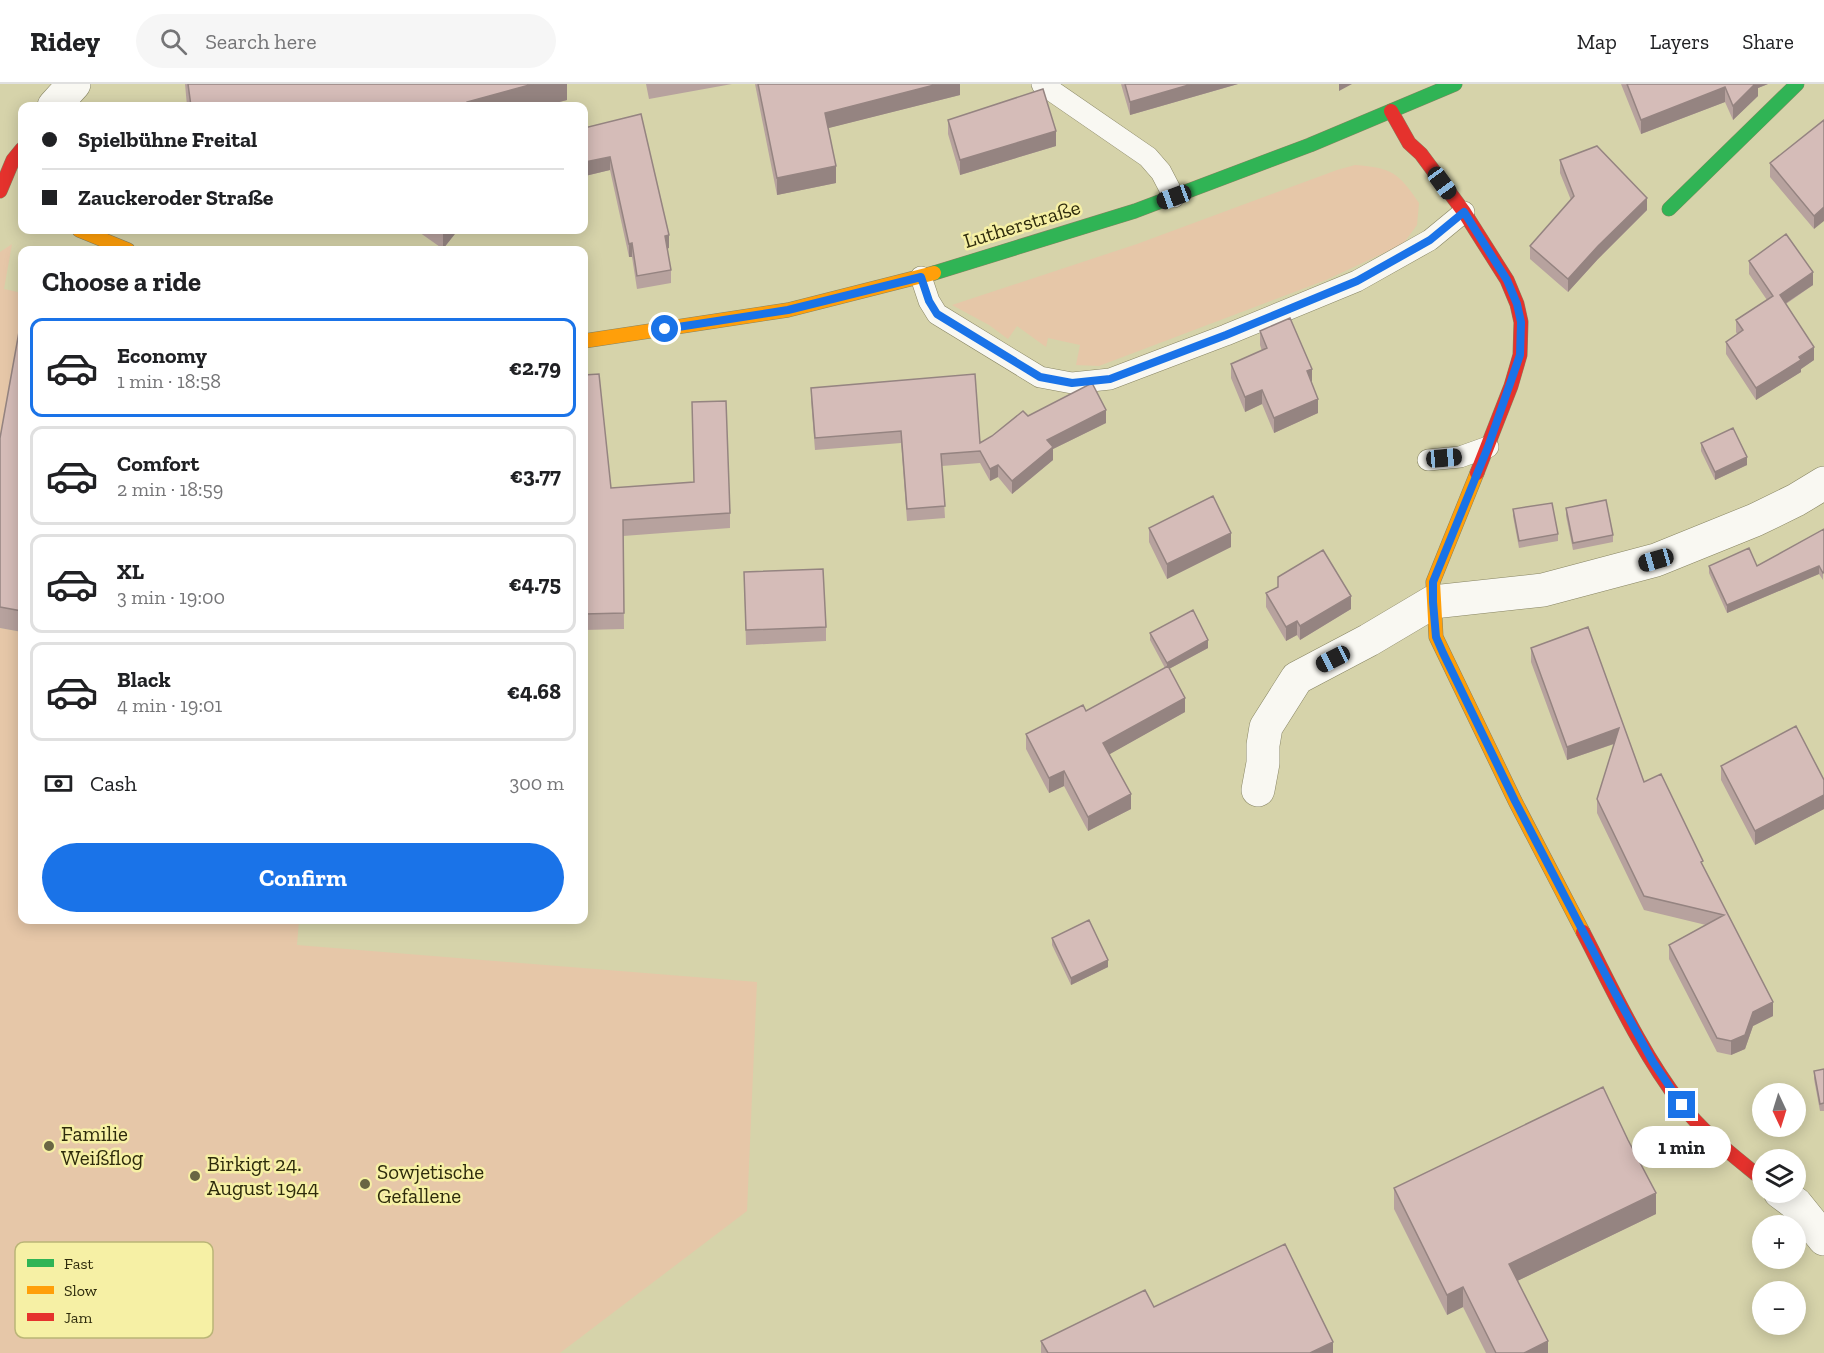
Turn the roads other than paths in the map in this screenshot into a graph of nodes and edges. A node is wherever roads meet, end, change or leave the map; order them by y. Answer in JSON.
{"nodes":[{"id":1,"x":74,"y":84,"type":"edge"},
{"id":2,"x":1042,"y":84,"type":"edge"},
{"id":3,"x":1455,"y":84,"type":"edge"},
{"id":4,"x":1797,"y":84,"type":"edge"},
{"id":5,"x":58,"y":102,"type":"edge"},
{"id":6,"x":1391,"y":111,"type":"junction"},
{"id":7,"x":18,"y":154,"type":"edge"},
{"id":8,"x":3,"y":196,"type":"edge"},
{"id":9,"x":1174,"y":197,"type":"junction"},
{"id":10,"x":1669,"y":209,"type":"dead end"},
{"id":11,"x":1464,"y":212,"type":"junction"},
{"id":12,"x":89,"y":234,"type":"edge"},
{"id":13,"x":118,"y":246,"type":"edge"},
{"id":14,"x":921,"y":277,"type":"junction"},
{"id":15,"x":588,"y":340,"type":"edge"},
{"id":16,"x":1488,"y":447,"type":"junction"},
{"id":17,"x":1428,"y":460,"type":"dead end"},
{"id":18,"x":1824,"y":483,"type":"edge"},
{"id":19,"x":1433,"y":602,"type":"junction"},
{"id":20,"x":1258,"y":789,"type":"dead end"},
{"id":21,"x":1752,"y":1171,"type":"edge"},
{"id":22,"x":1795,"y":1203,"type":"edge"},
{"id":23,"x":1824,"y":1239,"type":"edge"}],
"edges":[{"from":1,"to":5,"type":"street"},
{"from":2,"to":9,"type":"lane"},
{"from":3,"to":6,"type":"street","name":"Lutherstraße"},
{"from":4,"to":10,"type":"street"},
{"from":6,"to":9,"type":"street","name":"Lutherstraße"},
{"from":6,"to":11,"type":"street"},
{"from":7,"to":8,"type":"street"},
{"from":9,"to":14,"type":"street","name":"Lutherstraße"},
{"from":11,"to":14,"type":"lane"},
{"from":11,"to":16,"type":"street"},
{"from":12,"to":13,"type":"street"},
{"from":14,"to":15,"type":"street","name":"Lutherstraße"},
{"from":16,"to":17,"type":"lane"},
{"from":16,"to":19,"type":"street"},
{"from":18,"to":19,"type":"street"},
{"from":19,"to":20,"type":"street"},
{"from":19,"to":21,"type":"street"},
{"from":22,"to":23,"type":"street"}]}
